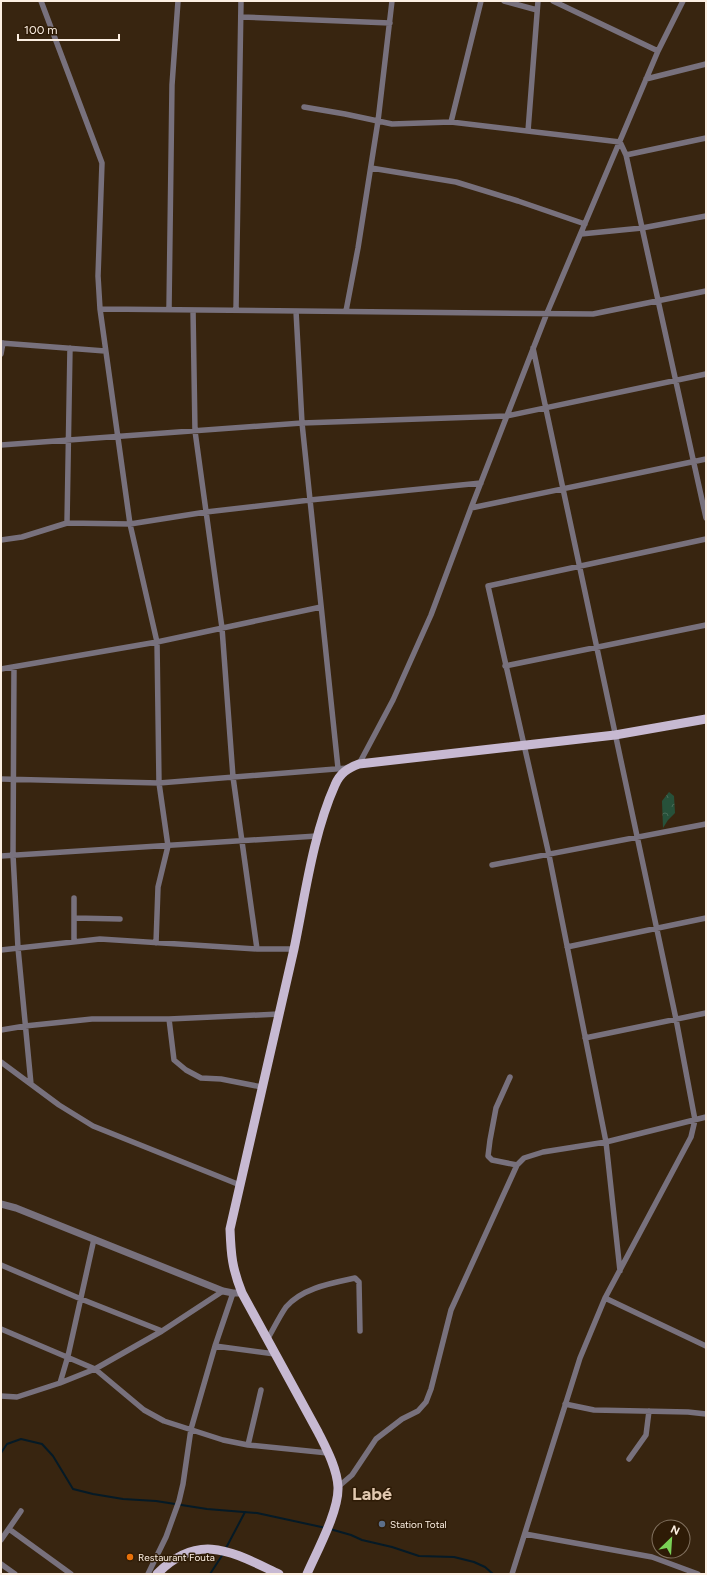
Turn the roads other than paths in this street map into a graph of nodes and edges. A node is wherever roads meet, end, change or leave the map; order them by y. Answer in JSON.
{"nodes":[{"id":1,"x":41,"y":1,"type":"edge"},
{"id":2,"x":178,"y":1,"type":"edge"},
{"id":3,"x":241,"y":1,"type":"edge"},
{"id":4,"x":392,"y":1,"type":"edge"},
{"id":5,"x":481,"y":1,"type":"edge"},
{"id":6,"x":504,"y":1,"type":"edge"},
{"id":7,"x":538,"y":1,"type":"edge"},
{"id":8,"x":553,"y":1,"type":"edge"},
{"id":9,"x":683,"y":1,"type":"edge"},
{"id":10,"x":537,"y":10,"type":"junction"},
{"id":11,"x":240,"y":17,"type":"junction"},
{"id":12,"x":390,"y":23,"type":"junction"},
{"id":13,"x":658,"y":51,"type":"junction"},
{"id":14,"x":706,"y":64,"type":"edge"},
{"id":15,"x":646,"y":79,"type":"junction"},
{"id":16,"x":304,"y":107,"type":"dead end"},
{"id":17,"x":378,"y":121,"type":"junction"},
{"id":18,"x":451,"y":122,"type":"junction"},
{"id":19,"x":528,"y":131,"type":"junction"},
{"id":20,"x":706,"y":138,"type":"edge"},
{"id":21,"x":620,"y":142,"type":"junction"},
{"id":22,"x":626,"y":155,"type":"junction"},
{"id":23,"x":371,"y":168,"type":"junction"},
{"id":24,"x":706,"y":216,"type":"edge"},
{"id":25,"x":585,"y":224,"type":"junction"},
{"id":26,"x":642,"y":228,"type":"junction"},
{"id":27,"x":581,"y":234,"type":"junction"},
{"id":28,"x":706,"y":291,"type":"edge"},
{"id":29,"x":658,"y":300,"type":"junction"},
{"id":30,"x":100,"y":308,"type":"junction"},
{"id":31,"x":169,"y":309,"type":"junction"},
{"id":32,"x":193,"y":310,"type":"junction"},
{"id":33,"x":236,"y":310,"type":"junction"},
{"id":34,"x":296,"y":311,"type":"junction"},
{"id":35,"x":346,"y":311,"type":"junction"},
{"id":36,"x":547,"y":313,"type":"junction"},
{"id":37,"x":2,"y":343,"type":"edge"},
{"id":38,"x":70,"y":348,"type":"junction"},
{"id":39,"x":533,"y":348,"type":"junction"},
{"id":40,"x":105,"y":351,"type":"junction"},
{"id":41,"x":1,"y":354,"type":"edge"},
{"id":42,"x":706,"y":374,"type":"edge"},
{"id":43,"x":676,"y":381,"type":"junction"},
{"id":44,"x":546,"y":409,"type":"junction"},
{"id":45,"x":508,"y":416,"type":"junction"},
{"id":46,"x":302,"y":424,"type":"junction"},
{"id":47,"x":195,"y":431,"type":"junction"},
{"id":48,"x":117,"y":436,"type":"junction"},
{"id":49,"x":69,"y":440,"type":"junction"},
{"id":50,"x":1,"y":445,"type":"edge"},
{"id":51,"x":706,"y":459,"type":"edge"},
{"id":52,"x":694,"y":462,"type":"junction"},
{"id":53,"x":481,"y":483,"type":"junction"},
{"id":54,"x":563,"y":489,"type":"junction"},
{"id":55,"x":310,"y":500,"type":"junction"},
{"id":56,"x":471,"y":508,"type":"junction"},
{"id":57,"x":206,"y":512,"type":"junction"},
{"id":58,"x":706,"y":518,"type":"edge"},
{"id":59,"x":67,"y":523,"type":"junction"},
{"id":60,"x":130,"y":524,"type":"junction"},
{"id":61,"x":706,"y":539,"type":"edge"},
{"id":62,"x":1,"y":540,"type":"edge"},
{"id":63,"x":579,"y":566,"type":"junction"},
{"id":64,"x":321,"y":607,"type":"junction"},
{"id":65,"x":706,"y":624,"type":"edge"},
{"id":66,"x":222,"y":628,"type":"junction"},
{"id":67,"x":157,"y":642,"type":"junction"},
{"id":68,"x":596,"y":647,"type":"junction"},
{"id":69,"x":505,"y":666,"type":"junction"},
{"id":70,"x":14,"y":667,"type":"junction"},
{"id":71,"x":1,"y":669,"type":"edge"},
{"id":72,"x":706,"y":719,"type":"edge"},
{"id":73,"x":615,"y":735,"type":"junction"},
{"id":74,"x":524,"y":746,"type":"junction"},
{"id":75,"x":359,"y":764,"type":"junction"},
{"id":76,"x":338,"y":768,"type":"junction"},
{"id":77,"x":348,"y":768,"type":"junction"},
{"id":78,"x":233,"y":777,"type":"junction"},
{"id":79,"x":1,"y":778,"type":"edge"},
{"id":80,"x":13,"y":779,"type":"junction"},
{"id":81,"x":159,"y":783,"type":"junction"},
{"id":82,"x":706,"y":824,"type":"edge"},
{"id":83,"x":318,"y":836,"type":"junction"},
{"id":84,"x":638,"y":838,"type":"junction"},
{"id":85,"x":242,"y":842,"type":"junction"},
{"id":86,"x":168,"y":846,"type":"junction"},
{"id":87,"x":13,"y":855,"type":"junction"},
{"id":88,"x":549,"y":855,"type":"junction"},
{"id":89,"x":1,"y":856,"type":"edge"},
{"id":90,"x":492,"y":865,"type":"dead end"},
{"id":91,"x":74,"y":898,"type":"dead end"},
{"id":92,"x":74,"y":918,"type":"junction"},
{"id":93,"x":706,"y":918,"type":"edge"},
{"id":94,"x":120,"y":919,"type":"dead end"},
{"id":95,"x":657,"y":928,"type":"junction"},
{"id":96,"x":74,"y":942,"type":"junction"},
{"id":97,"x":156,"y":943,"type":"junction"},
{"id":98,"x":567,"y":947,"type":"junction"},
{"id":99,"x":18,"y":948,"type":"junction"},
{"id":100,"x":257,"y":949,"type":"junction"},
{"id":101,"x":294,"y":949,"type":"junction"},
{"id":102,"x":1,"y":950,"type":"edge"},
{"id":103,"x":706,"y":1013,"type":"edge"},
{"id":104,"x":279,"y":1014,"type":"junction"},
{"id":105,"x":170,"y":1019,"type":"junction"},
{"id":106,"x":676,"y":1019,"type":"junction"},
{"id":107,"x":25,"y":1026,"type":"junction"},
{"id":108,"x":1,"y":1030,"type":"edge"},
{"id":109,"x":585,"y":1038,"type":"junction"},
{"id":110,"x":1,"y":1062,"type":"edge"},
{"id":111,"x":510,"y":1078,"type":"dead end"},
{"id":112,"x":31,"y":1084,"type":"junction"},
{"id":113,"x":262,"y":1087,"type":"junction"},
{"id":114,"x":706,"y":1117,"type":"edge"},
{"id":115,"x":695,"y":1120,"type":"junction"},
{"id":116,"x":606,"y":1142,"type":"junction"},
{"id":117,"x":517,"y":1165,"type":"junction"},
{"id":118,"x":240,"y":1184,"type":"junction"},
{"id":119,"x":1,"y":1204,"type":"edge"},
{"id":120,"x":94,"y":1240,"type":"junction"},
{"id":121,"x":1,"y":1265,"type":"edge"},
{"id":122,"x":620,"y":1271,"type":"junction"},
{"id":123,"x":223,"y":1291,"type":"junction"},
{"id":124,"x":237,"y":1293,"type":"junction"},
{"id":125,"x":605,"y":1298,"type":"junction"},
{"id":126,"x":81,"y":1299,"type":"junction"},
{"id":127,"x":1,"y":1328,"type":"edge"},
{"id":128,"x":162,"y":1331,"type":"junction"},
{"id":129,"x":360,"y":1331,"type":"dead end"},
{"id":130,"x":267,"y":1340,"type":"junction"},
{"id":131,"x":215,"y":1346,"type":"junction"},
{"id":132,"x":706,"y":1346,"type":"edge"},
{"id":133,"x":275,"y":1354,"type":"junction"},
{"id":134,"x":68,"y":1356,"type":"junction"},
{"id":135,"x":95,"y":1369,"type":"junction"},
{"id":136,"x":60,"y":1383,"type":"junction"},
{"id":137,"x":260,"y":1390,"type":"dead end"},
{"id":138,"x":1,"y":1396,"type":"edge"},
{"id":139,"x":565,"y":1404,"type":"junction"},
{"id":140,"x":649,"y":1411,"type":"junction"},
{"id":141,"x":706,"y":1414,"type":"edge"},
{"id":142,"x":191,"y":1429,"type":"junction"},
{"id":143,"x":248,"y":1445,"type":"junction"},
{"id":144,"x":328,"y":1453,"type":"junction"},
{"id":145,"x":629,"y":1459,"type":"dead end"},
{"id":146,"x":338,"y":1487,"type":"junction"},
{"id":147,"x":21,"y":1511,"type":"dead end"},
{"id":148,"x":9,"y":1529,"type":"junction"},
{"id":149,"x":525,"y":1534,"type":"junction"},
{"id":150,"x":1,"y":1540,"type":"edge"},
{"id":151,"x":1,"y":1564,"type":"edge"},
{"id":152,"x":15,"y":1574,"type":"edge"},
{"id":153,"x":71,"y":1574,"type":"edge"},
{"id":154,"x":148,"y":1574,"type":"edge"},
{"id":155,"x":157,"y":1574,"type":"edge"},
{"id":156,"x":279,"y":1574,"type":"edge"},
{"id":157,"x":307,"y":1574,"type":"edge"},
{"id":158,"x":512,"y":1574,"type":"edge"},
{"id":159,"x":698,"y":1574,"type":"edge"}],
"edges":[{"from":1,"to":30,"type":"street"},
{"from":2,"to":31,"type":"street"},
{"from":3,"to":11,"type":"street"},
{"from":4,"to":12,"type":"street"},
{"from":5,"to":18,"type":"street"},
{"from":6,"to":10,"type":"street"},
{"from":7,"to":10,"type":"street"},
{"from":8,"to":13,"type":"street"},
{"from":9,"to":13,"type":"street"},
{"from":10,"to":19,"type":"street"},
{"from":11,"to":12,"type":"street"},
{"from":11,"to":33,"type":"street"},
{"from":12,"to":17,"type":"street"},
{"from":13,"to":15,"type":"street"},
{"from":14,"to":15,"type":"street"},
{"from":15,"to":21,"type":"street"},
{"from":16,"to":17,"type":"street"},
{"from":17,"to":18,"type":"street"},
{"from":17,"to":23,"type":"street"},
{"from":18,"to":19,"type":"street"},
{"from":19,"to":21,"type":"street"},
{"from":20,"to":22,"type":"street"},
{"from":21,"to":22,"type":"street"},
{"from":21,"to":25,"type":"street"},
{"from":22,"to":26,"type":"street"},
{"from":23,"to":25,"type":"street"},
{"from":23,"to":35,"type":"street"},
{"from":24,"to":26,"type":"street"},
{"from":25,"to":27,"type":"street"},
{"from":26,"to":27,"type":"street"},
{"from":26,"to":29,"type":"street"},
{"from":27,"to":36,"type":"street"},
{"from":28,"to":29,"type":"street"},
{"from":29,"to":36,"type":"street"},
{"from":29,"to":43,"type":"street"},
{"from":30,"to":31,"type":"street"},
{"from":30,"to":40,"type":"street"},
{"from":31,"to":32,"type":"street"},
{"from":32,"to":33,"type":"street"},
{"from":32,"to":47,"type":"street"},
{"from":33,"to":34,"type":"street"},
{"from":34,"to":35,"type":"street"},
{"from":34,"to":46,"type":"street"},
{"from":35,"to":36,"type":"street"},
{"from":36,"to":39,"type":"street"},
{"from":37,"to":38,"type":"street"},
{"from":37,"to":41,"type":"street"},
{"from":38,"to":40,"type":"street"},
{"from":38,"to":49,"type":"street"},
{"from":39,"to":44,"type":"street"},
{"from":39,"to":45,"type":"street"},
{"from":40,"to":48,"type":"street"},
{"from":42,"to":43,"type":"street"},
{"from":43,"to":44,"type":"street"},
{"from":43,"to":52,"type":"street"},
{"from":44,"to":45,"type":"street"},
{"from":44,"to":54,"type":"street"},
{"from":45,"to":46,"type":"street"},
{"from":45,"to":53,"type":"street"},
{"from":46,"to":47,"type":"street"},
{"from":46,"to":55,"type":"street"},
{"from":47,"to":48,"type":"street"},
{"from":47,"to":57,"type":"street"},
{"from":48,"to":49,"type":"street"},
{"from":48,"to":60,"type":"street"},
{"from":49,"to":50,"type":"street"},
{"from":49,"to":59,"type":"street"},
{"from":51,"to":52,"type":"street"},
{"from":52,"to":54,"type":"street"},
{"from":52,"to":58,"type":"street"},
{"from":53,"to":55,"type":"street"},
{"from":53,"to":56,"type":"street"},
{"from":54,"to":56,"type":"street"},
{"from":54,"to":63,"type":"street"},
{"from":55,"to":57,"type":"street"},
{"from":55,"to":64,"type":"street"},
{"from":56,"to":75,"type":"street"},
{"from":57,"to":60,"type":"street"},
{"from":57,"to":66,"type":"street"},
{"from":59,"to":60,"type":"street"},
{"from":59,"to":62,"type":"street"},
{"from":60,"to":67,"type":"street"},
{"from":61,"to":63,"type":"street"},
{"from":63,"to":68,"type":"street"},
{"from":63,"to":69,"type":"street"},
{"from":64,"to":66,"type":"street"},
{"from":64,"to":76,"type":"street"},
{"from":65,"to":68,"type":"street"},
{"from":66,"to":67,"type":"street"},
{"from":66,"to":78,"type":"street"},
{"from":67,"to":70,"type":"street"},
{"from":67,"to":81,"type":"street"},
{"from":68,"to":69,"type":"street"},
{"from":68,"to":73,"type":"street"},
{"from":69,"to":74,"type":"street"},
{"from":70,"to":71,"type":"street"},
{"from":70,"to":80,"type":"street"},
{"from":72,"to":73,"type":"main road"},
{"from":73,"to":74,"type":"main road"},
{"from":73,"to":84,"type":"street"},
{"from":74,"to":75,"type":"main road"},
{"from":74,"to":88,"type":"street"},
{"from":75,"to":77,"type":"main road"},
{"from":76,"to":77,"type":"street"},
{"from":76,"to":78,"type":"street"},
{"from":77,"to":83,"type":"main road"},
{"from":78,"to":81,"type":"street"},
{"from":78,"to":85,"type":"street"},
{"from":79,"to":80,"type":"street"},
{"from":80,"to":81,"type":"street"},
{"from":80,"to":87,"type":"street"},
{"from":81,"to":86,"type":"street"},
{"from":82,"to":84,"type":"street"},
{"from":83,"to":85,"type":"street"},
{"from":83,"to":101,"type":"main road"},
{"from":84,"to":88,"type":"street"},
{"from":84,"to":95,"type":"street"},
{"from":85,"to":86,"type":"street"},
{"from":85,"to":100,"type":"street"},
{"from":86,"to":87,"type":"street"},
{"from":86,"to":97,"type":"street"},
{"from":87,"to":89,"type":"street"},
{"from":87,"to":99,"type":"street"},
{"from":88,"to":90,"type":"street"},
{"from":88,"to":98,"type":"street"},
{"from":91,"to":92,"type":"street"},
{"from":92,"to":94,"type":"street"},
{"from":92,"to":96,"type":"street"},
{"from":93,"to":95,"type":"street"},
{"from":95,"to":98,"type":"street"},
{"from":95,"to":106,"type":"street"},
{"from":96,"to":97,"type":"street"},
{"from":96,"to":99,"type":"street"},
{"from":97,"to":100,"type":"street"},
{"from":98,"to":109,"type":"street"},
{"from":99,"to":102,"type":"street"},
{"from":99,"to":107,"type":"street"},
{"from":100,"to":101,"type":"street"},
{"from":101,"to":104,"type":"main road"},
{"from":103,"to":106,"type":"street"},
{"from":104,"to":105,"type":"street"},
{"from":104,"to":113,"type":"main road"},
{"from":105,"to":107,"type":"street"},
{"from":105,"to":113,"type":"street"},
{"from":106,"to":109,"type":"street"},
{"from":106,"to":115,"type":"street"},
{"from":107,"to":108,"type":"street"},
{"from":107,"to":112,"type":"street"},
{"from":109,"to":116,"type":"street"},
{"from":110,"to":112,"type":"street"},
{"from":111,"to":117,"type":"street"},
{"from":112,"to":118,"type":"street"},
{"from":113,"to":118,"type":"main road"},
{"from":114,"to":115,"type":"street"},
{"from":115,"to":116,"type":"street"},
{"from":115,"to":122,"type":"street"},
{"from":116,"to":117,"type":"street"},
{"from":116,"to":122,"type":"street"},
{"from":117,"to":146,"type":"street"},
{"from":118,"to":124,"type":"main road"},
{"from":119,"to":120,"type":"street"},
{"from":120,"to":123,"type":"street"},
{"from":120,"to":126,"type":"street"},
{"from":121,"to":126,"type":"street"},
{"from":122,"to":125,"type":"street"},
{"from":123,"to":124,"type":"street"},
{"from":123,"to":128,"type":"street"},
{"from":124,"to":130,"type":"main road"},
{"from":124,"to":131,"type":"street"},
{"from":125,"to":132,"type":"street"},
{"from":125,"to":139,"type":"street"},
{"from":126,"to":128,"type":"street"},
{"from":126,"to":134,"type":"street"},
{"from":127,"to":134,"type":"street"},
{"from":128,"to":135,"type":"street"},
{"from":129,"to":130,"type":"street"},
{"from":130,"to":133,"type":"main road"},
{"from":131,"to":133,"type":"street"},
{"from":131,"to":142,"type":"street"},
{"from":133,"to":144,"type":"main road"},
{"from":134,"to":135,"type":"street"},
{"from":134,"to":136,"type":"street"},
{"from":135,"to":136,"type":"street"},
{"from":135,"to":142,"type":"street"},
{"from":136,"to":138,"type":"street"},
{"from":137,"to":143,"type":"street"},
{"from":139,"to":140,"type":"street"},
{"from":139,"to":149,"type":"street"},
{"from":140,"to":141,"type":"street"},
{"from":140,"to":145,"type":"street"},
{"from":142,"to":143,"type":"street"},
{"from":142,"to":154,"type":"street"},
{"from":143,"to":144,"type":"street"},
{"from":144,"to":146,"type":"main road"},
{"from":146,"to":157,"type":"main road"},
{"from":147,"to":148,"type":"street"},
{"from":148,"to":150,"type":"street"},
{"from":148,"to":153,"type":"street"},
{"from":149,"to":158,"type":"street"},
{"from":149,"to":159,"type":"street"},
{"from":151,"to":152,"type":"street"},
{"from":155,"to":156,"type":"main road"}]}
